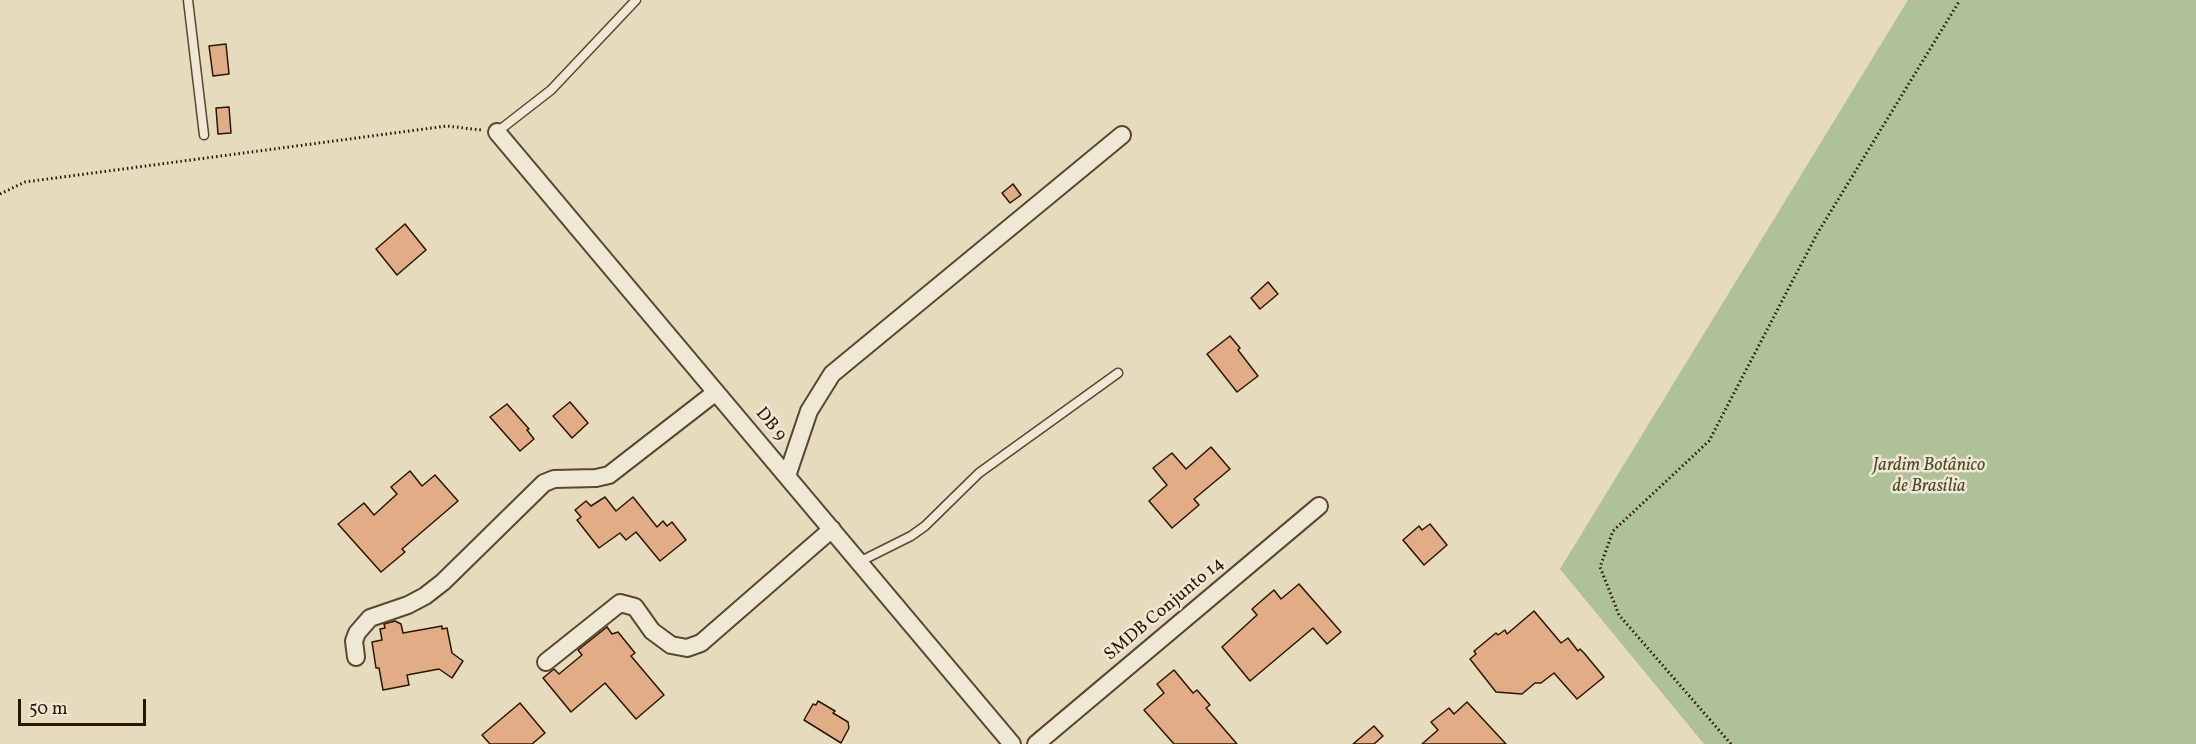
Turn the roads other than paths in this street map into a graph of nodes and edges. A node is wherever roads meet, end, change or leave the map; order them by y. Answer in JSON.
{"nodes":[{"id":1,"x":188,"y":0,"type":"edge"},
{"id":2,"x":636,"y":0,"type":"edge"},
{"id":3,"x":497,"y":132,"type":"joint"},
{"id":4,"x":204,"y":135,"type":"dead end"},
{"id":5,"x":1122,"y":135,"type":"dead end"},
{"id":6,"x":1118,"y":373,"type":"dead end"},
{"id":7,"x":716,"y":392,"type":"junction"},
{"id":8,"x":787,"y":476,"type":"junction"},
{"id":9,"x":1319,"y":506,"type":"dead end"},
{"id":10,"x":832,"y":530,"type":"junction"},
{"id":11,"x":859,"y":562,"type":"junction"},
{"id":12,"x":356,"y":657,"type":"dead end"},
{"id":13,"x":546,"y":662,"type":"dead end"},
{"id":14,"x":1012,"y":744,"type":"edge"},
{"id":15,"x":1036,"y":744,"type":"edge"}],
"edges":[{"from":1,"to":4,"type":"lane"},
{"from":2,"to":3,"type":"lane"},
{"from":3,"to":7,"type":"street","name":"DB 9"},
{"from":5,"to":8,"type":"street"},
{"from":6,"to":11,"type":"lane"},
{"from":7,"to":8,"type":"street","name":"DB 9"},
{"from":7,"to":12,"type":"street"},
{"from":8,"to":10,"type":"street","name":"DB 9"},
{"from":9,"to":15,"type":"street","name":"SMDB Conjunto 14"},
{"from":10,"to":11,"type":"street","name":"DB 9"},
{"from":10,"to":13,"type":"street"},
{"from":11,"to":14,"type":"street","name":"DB 9"}]}
